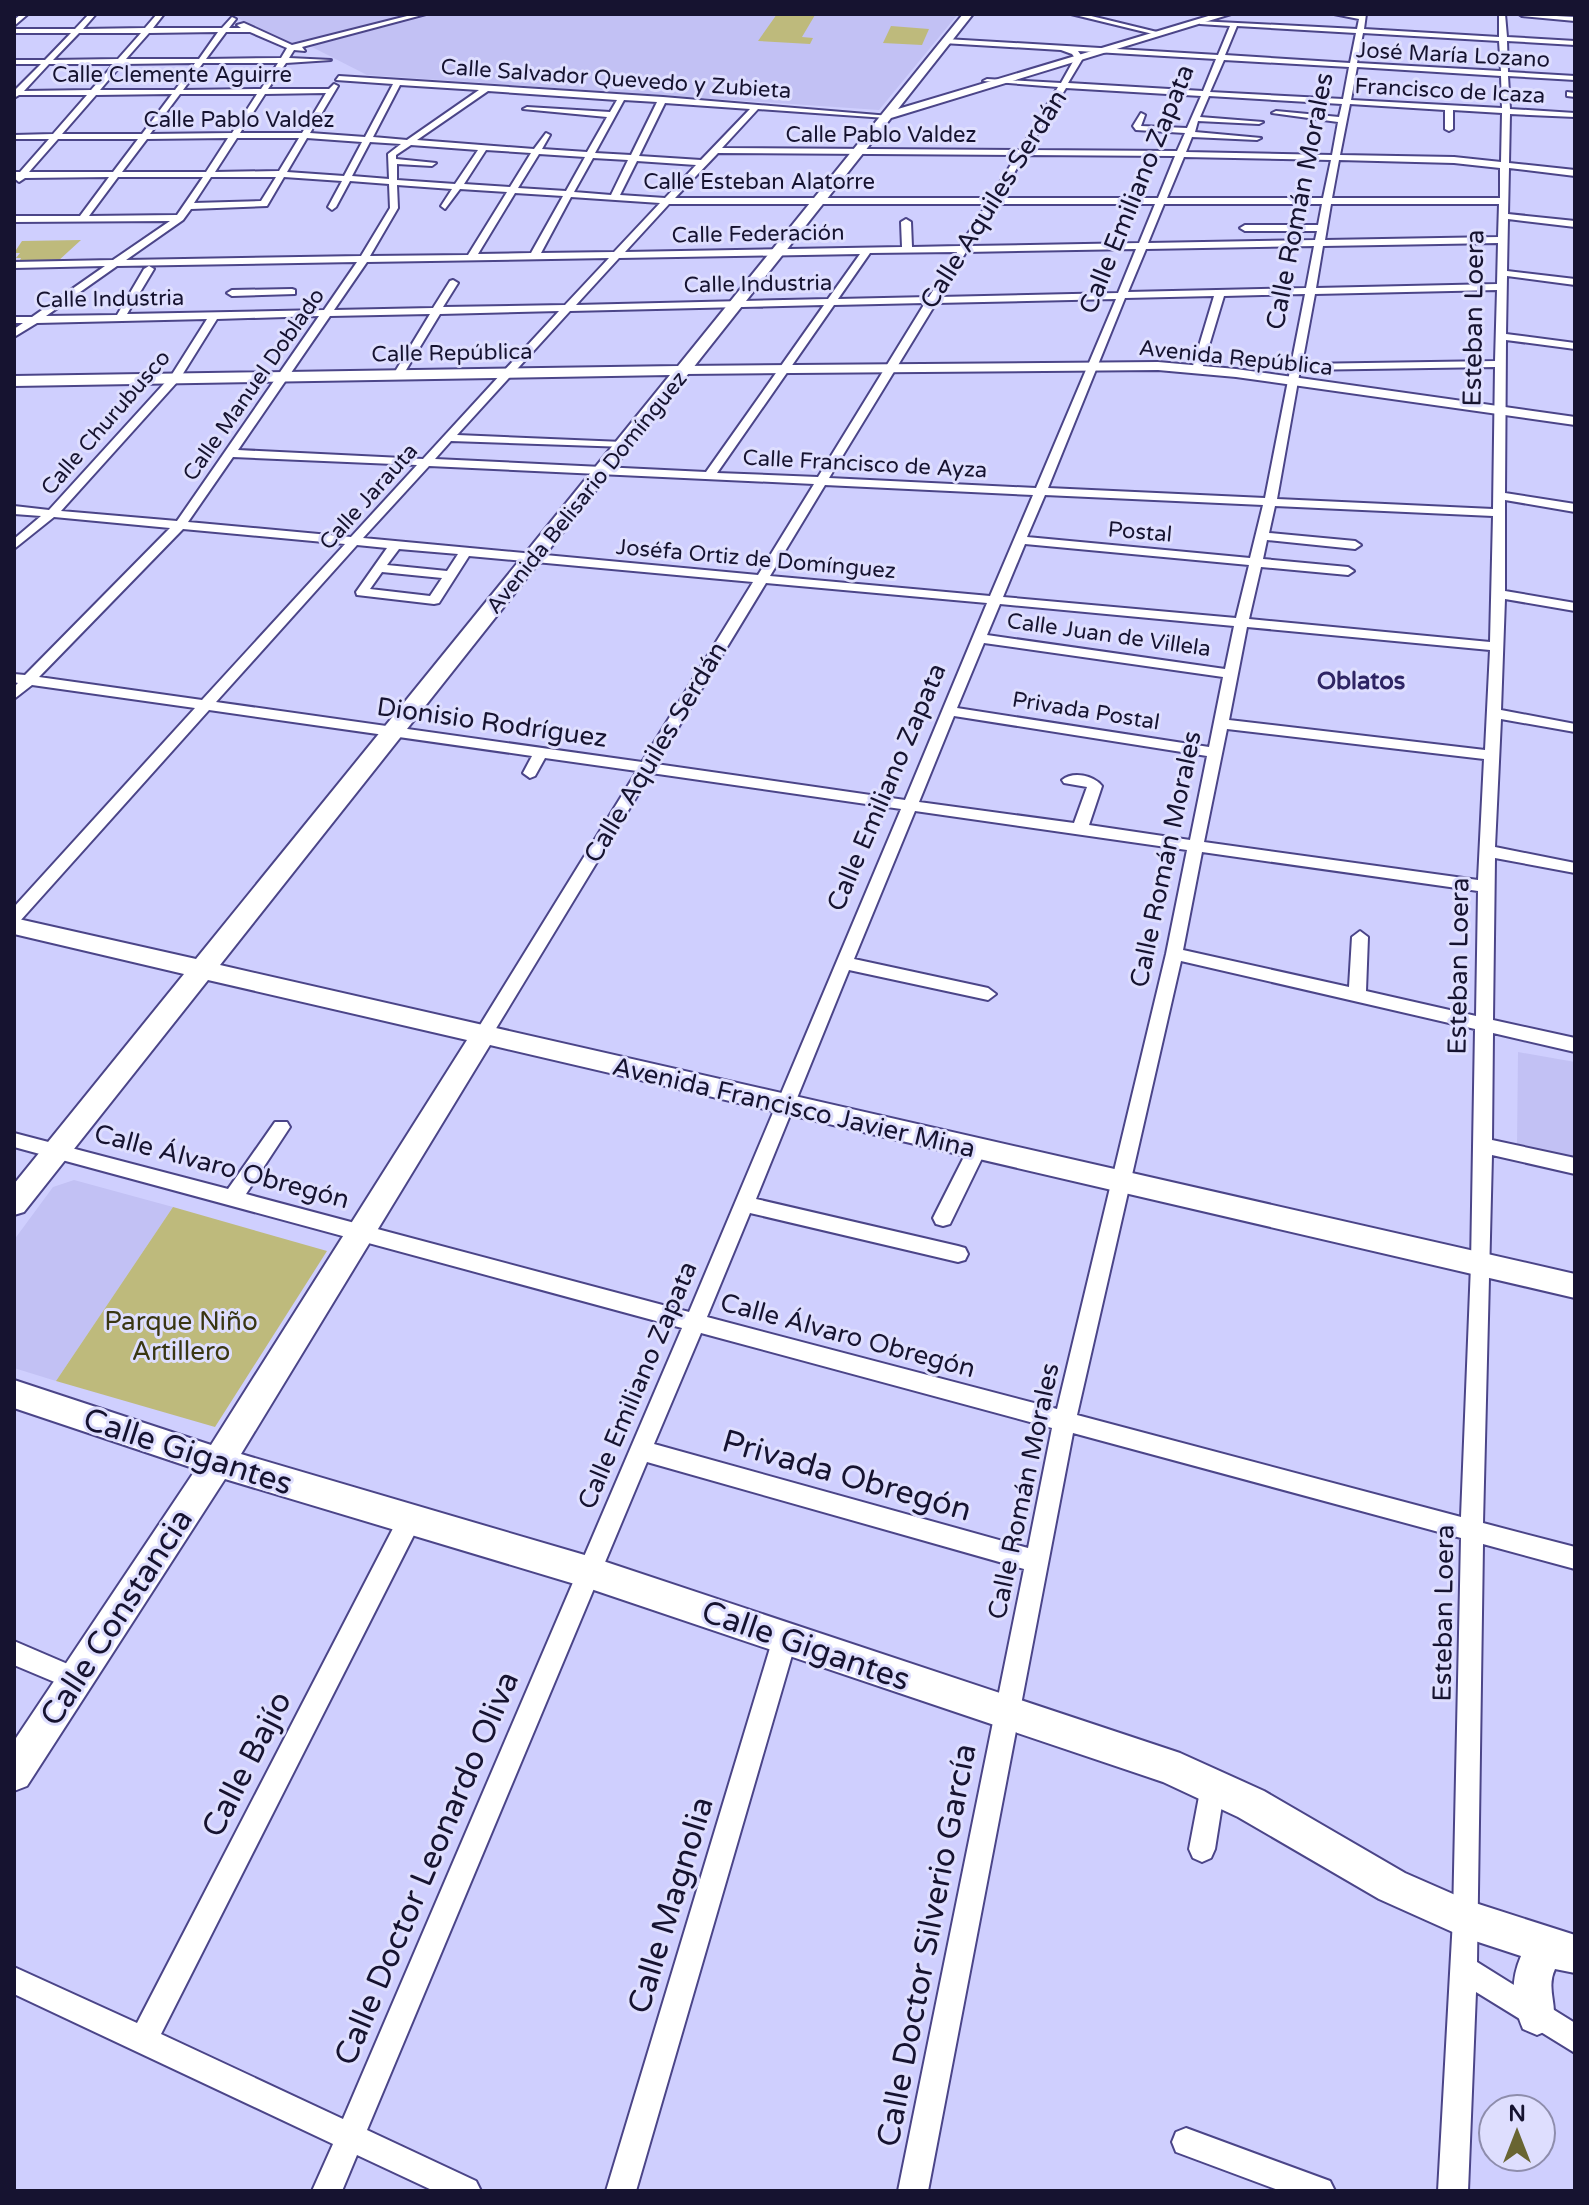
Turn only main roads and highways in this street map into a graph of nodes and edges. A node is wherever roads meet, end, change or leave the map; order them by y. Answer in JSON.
{"nodes":[{"id":1,"x":968,"y":14,"type":"edge"},
{"id":2,"x":1215,"y":17,"type":"edge"},
{"id":3,"x":1078,"y":56,"type":"junction"},
{"id":4,"x":889,"y":113,"type":"junction"},
{"id":5,"x":684,"y":370,"type":"junction"},
{"id":6,"x":14,"y":381,"type":"edge"},
{"id":7,"x":14,"y":926,"type":"edge"},
{"id":8,"x":204,"y":970,"type":"junction"},
{"id":9,"x":483,"y":1035,"type":"junction"},
{"id":10,"x":14,"y":1204,"type":"edge"},
{"id":11,"x":1575,"y":1286,"type":"edge"},
{"id":12,"x":14,"y":1394,"type":"edge"},
{"id":13,"x":218,"y":1462,"type":"junction"},
{"id":14,"x":14,"y":1773,"type":"edge"},
{"id":15,"x":1561,"y":1950,"type":"edge"},
{"id":16,"x":1537,"y":2015,"type":"road end"}],
"edges":[{"from":1,"to":4,"type":"main road","name":"Avenida Belisario Domínguez"},
{"from":2,"to":3,"type":"main road"},
{"from":2,"to":3,"type":"main road"},
{"from":3,"to":4,"type":"main road"},
{"from":4,"to":5,"type":"main road","name":"Avenida Belisario Domínguez"},
{"from":5,"to":6,"type":"main road","name":"Calle República"},
{"from":5,"to":8,"type":"main road","name":"Avenida Belisario Domínguez"},
{"from":7,"to":8,"type":"main road","name":"Avenida Francisco Javier Mina"},
{"from":8,"to":9,"type":"main road","name":"Avenida Francisco Javier Mina"},
{"from":8,"to":10,"type":"main road","name":"Avenida Belisario Domínguez"},
{"from":9,"to":11,"type":"main road","name":"Avenida Francisco Javier Mina"},
{"from":9,"to":13,"type":"main road","name":"Calle Aquiles Serdán"},
{"from":12,"to":13,"type":"main road","name":"Calle Gigantes"},
{"from":13,"to":14,"type":"main road","name":"Calle Constancia"},
{"from":13,"to":15,"type":"main road","name":"Calle Gigantes"},
{"from":15,"to":16,"type":"main road"}]}
